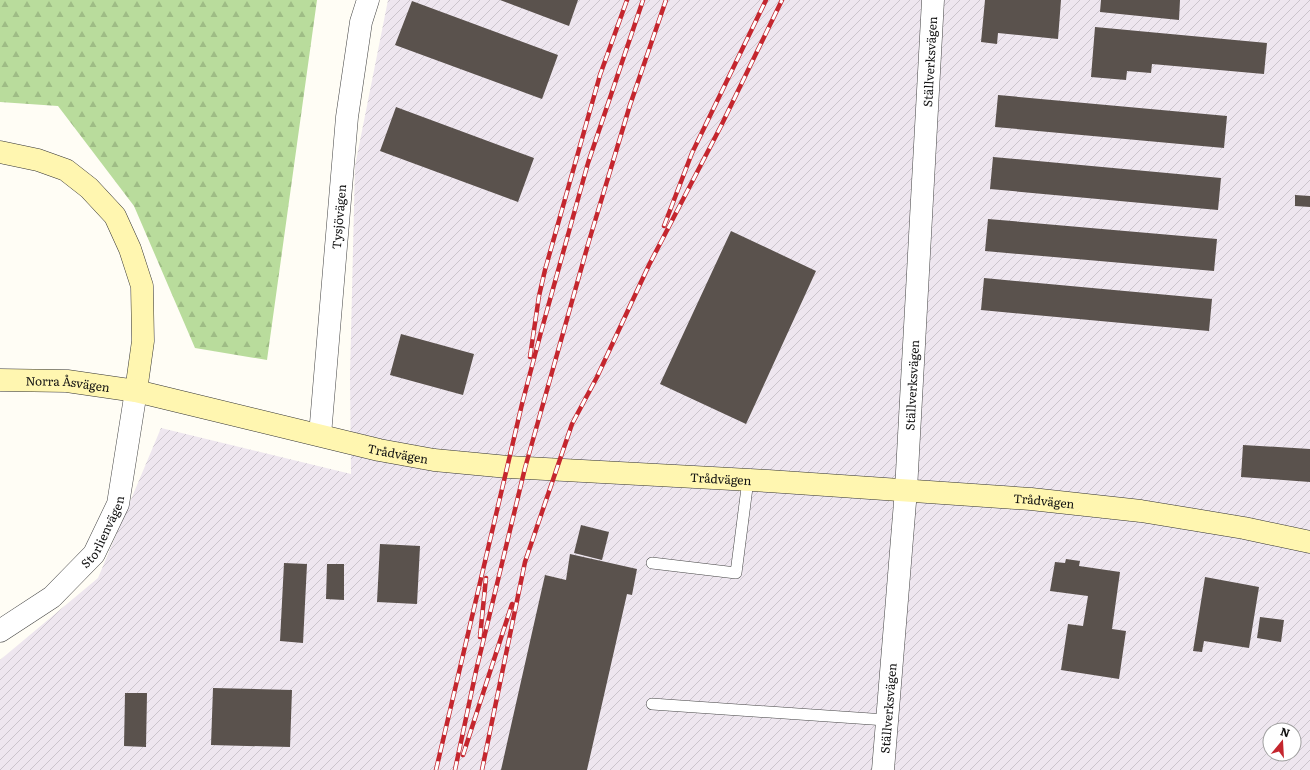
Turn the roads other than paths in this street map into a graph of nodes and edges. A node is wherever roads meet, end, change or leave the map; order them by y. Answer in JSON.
{"nodes":[{"id":1,"x":368,"y":0,"type":"edge"},
{"id":2,"x":933,"y":0,"type":"edge"},
{"id":3,"x":5,"y":154,"type":"edge"},
{"id":4,"x":0,"y":380,"type":"edge"},
{"id":5,"x":136,"y":391,"type":"junction"},
{"id":6,"x":320,"y":435,"type":"junction"},
{"id":7,"x":748,"y":480,"type":"junction"},
{"id":8,"x":906,"y":490,"type":"junction"},
{"id":9,"x":1310,"y":542,"type":"edge"},
{"id":10,"x":652,"y":563,"type":"dead end"},
{"id":11,"x":0,"y":631,"type":"edge"},
{"id":12,"x":652,"y":704,"type":"dead end"},
{"id":13,"x":886,"y":720,"type":"junction"},
{"id":14,"x":883,"y":770,"type":"edge"}],
"edges":[{"from":1,"to":6,"type":"street","name":"Tysjövägen"},
{"from":2,"to":8,"type":"street","name":"Ställverksvägen"},
{"from":3,"to":5,"type":"street"},
{"from":4,"to":5,"type":"street","name":"Norra Åsvägen"},
{"from":5,"to":6,"type":"street","name":"Trådvägen"},
{"from":5,"to":11,"type":"street","name":"Storlienvägen"},
{"from":6,"to":7,"type":"street","name":"Trådvägen"},
{"from":7,"to":8,"type":"street","name":"Trådvägen"},
{"from":7,"to":10,"type":"lane"},
{"from":8,"to":9,"type":"street","name":"Trådvägen"},
{"from":8,"to":13,"type":"street","name":"Ställverksvägen"},
{"from":12,"to":13,"type":"lane"},
{"from":13,"to":14,"type":"street","name":"Ställverksvägen"}]}
